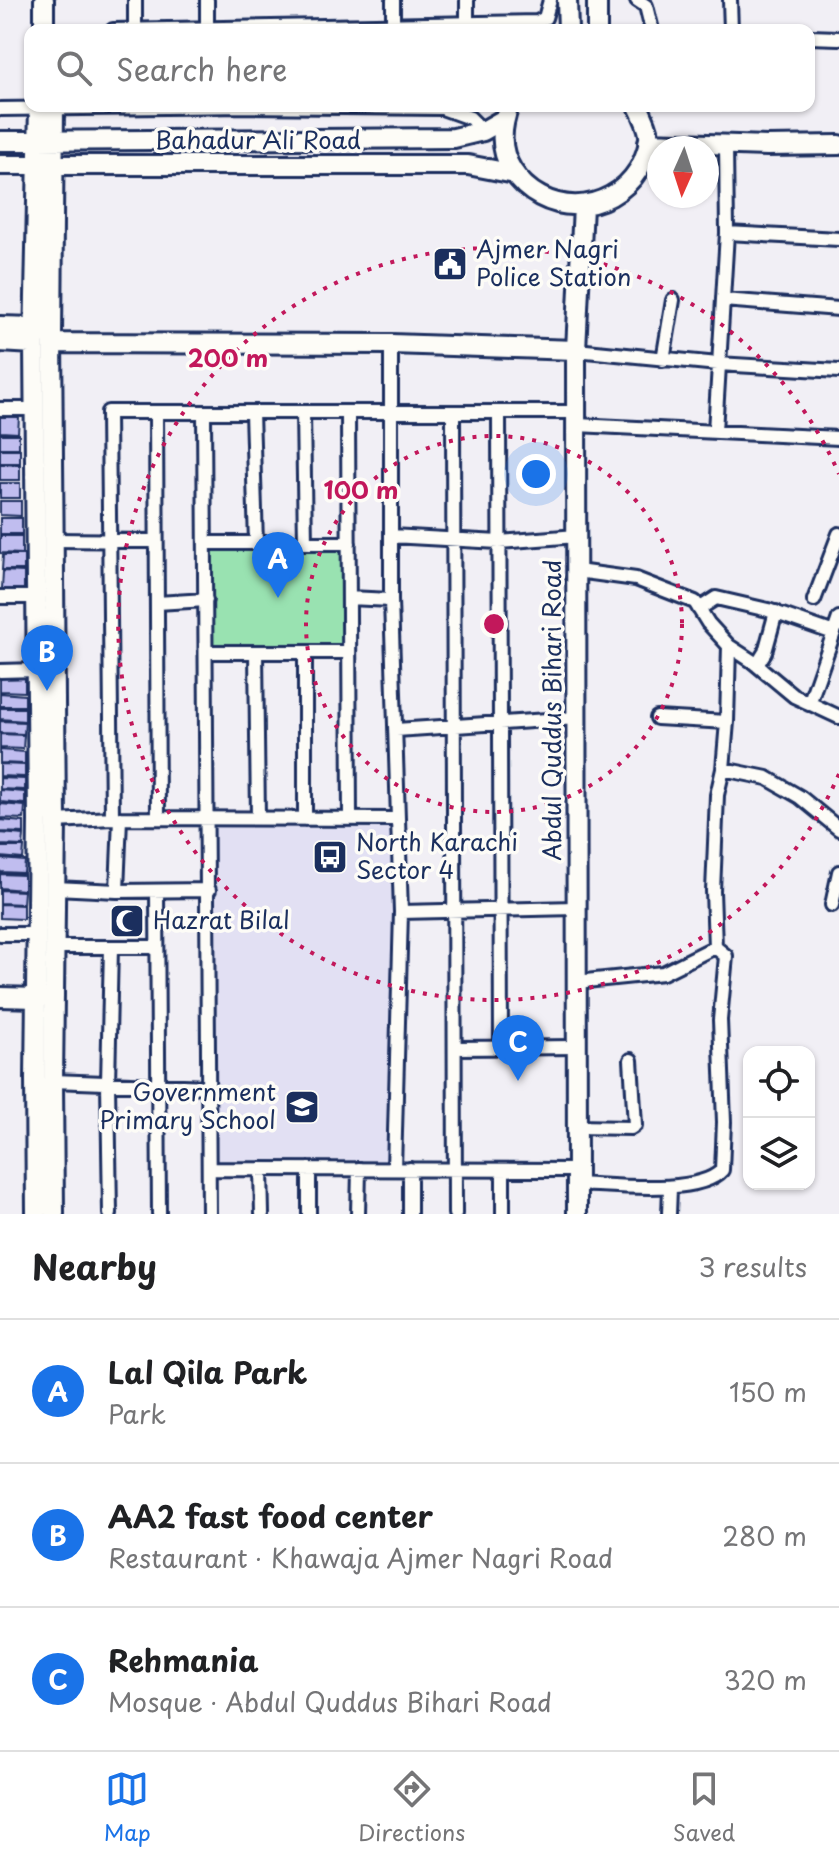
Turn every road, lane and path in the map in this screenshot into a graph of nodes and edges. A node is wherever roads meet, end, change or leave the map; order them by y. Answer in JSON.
{"nodes":[{"id":1,"x":44,"y":0,"type":"edge"},
{"id":2,"x":135,"y":0,"type":"edge"},
{"id":3,"x":207,"y":0,"type":"edge"},
{"id":4,"x":393,"y":0,"type":"edge"},
{"id":5,"x":467,"y":0,"type":"edge"},
{"id":6,"x":550,"y":0,"type":"edge"},
{"id":7,"x":567,"y":0,"type":"edge"},
{"id":8,"x":597,"y":0,"type":"edge"},
{"id":9,"x":637,"y":0,"type":"edge"},
{"id":10,"x":730,"y":0,"type":"edge"},
{"id":11,"x":467,"y":22,"type":"junction"},
{"id":12,"x":44,"y":24,"type":"edge"},
{"id":13,"x":135,"y":24,"type":"edge"},
{"id":14,"x":207,"y":24,"type":"edge"},
{"id":15,"x":393,"y":24,"type":"joint"},
{"id":16,"x":568,"y":24,"type":"edge"},
{"id":17,"x":597,"y":24,"type":"edge"},
{"id":18,"x":650,"y":24,"type":"edge"},
{"id":19,"x":731,"y":24,"type":"edge"},
{"id":20,"x":815,"y":37,"type":"edge"},
{"id":21,"x":839,"y":38,"type":"edge"},
{"id":22,"x":24,"y":108,"type":"edge"},
{"id":23,"x":0,"y":109,"type":"edge"},
{"id":24,"x":47,"y":112,"type":"edge"},
{"id":25,"x":453,"y":112,"type":"edge"},
{"id":26,"x":507,"y":112,"type":"edge"},
{"id":27,"x":640,"y":112,"type":"edge"},
{"id":28,"x":483,"y":131,"type":"junction"},
{"id":29,"x":649,"y":136,"type":"edge"},
{"id":30,"x":46,"y":140,"type":"junction"},
{"id":31,"x":0,"y":141,"type":"edge"},
{"id":32,"x":719,"y":145,"type":"edge"},
{"id":33,"x":726,"y":145,"type":"junction"},
{"id":34,"x":839,"y":145,"type":"edge"},
{"id":35,"x":647,"y":146,"type":"edge"},
{"id":36,"x":45,"y":164,"type":"junction"},
{"id":37,"x":0,"y":165,"type":"edge"},
{"id":38,"x":515,"y":174,"type":"junction"},
{"id":39,"x":583,"y":206,"type":"junction"},
{"id":40,"x":727,"y":233,"type":"junction"},
{"id":41,"x":839,"y":239,"type":"edge"},
{"id":42,"x":673,"y":300,"type":"dead end"},
{"id":43,"x":723,"y":300,"type":"junction"},
{"id":44,"x":839,"y":309,"type":"edge"},
{"id":45,"x":0,"y":326,"type":"edge"},
{"id":46,"x":40,"y":338,"type":"junction"},
{"id":47,"x":0,"y":342,"type":"edge"},
{"id":48,"x":391,"y":344,"type":"junction"},
{"id":49,"x":576,"y":350,"type":"junction"},
{"id":50,"x":663,"y":360,"type":"junction"},
{"id":51,"x":718,"y":364,"type":"junction"},
{"id":52,"x":839,"y":371,"type":"edge"},
{"id":53,"x":0,"y":409,"type":"edge"},
{"id":54,"x":34,"y":409,"type":"junction"},
{"id":55,"x":156,"y":412,"type":"junction"},
{"id":56,"x":204,"y":412,"type":"junction"},
{"id":57,"x":252,"y":412,"type":"junction"},
{"id":58,"x":303,"y":412,"type":"junction"},
{"id":59,"x":348,"y":412,"type":"junction"},
{"id":60,"x":391,"y":412,"type":"junction"},
{"id":61,"x":453,"y":412,"type":"junction"},
{"id":62,"x":499,"y":412,"type":"junction"},
{"id":63,"x":576,"y":418,"type":"junction"},
{"id":64,"x":715,"y":431,"type":"junction"},
{"id":65,"x":839,"y":438,"type":"edge"},
{"id":66,"x":839,"y":534,"type":"edge"},
{"id":67,"x":391,"y":536,"type":"junction"},
{"id":68,"x":577,"y":536,"type":"junction"},
{"id":69,"x":454,"y":539,"type":"junction"},
{"id":70,"x":53,"y":540,"type":"junction"},
{"id":71,"x":109,"y":541,"type":"junction"},
{"id":72,"x":156,"y":541,"type":"junction"},
{"id":73,"x":499,"y":542,"type":"junction"},
{"id":74,"x":206,"y":543,"type":"junction"},
{"id":75,"x":256,"y":543,"type":"junction"},
{"id":76,"x":305,"y":543,"type":"junction"},
{"id":77,"x":349,"y":543,"type":"junction"},
{"id":78,"x":577,"y":571,"type":"junction"},
{"id":79,"x":0,"y":597,"type":"edge"},
{"id":80,"x":36,"y":597,"type":"junction"},
{"id":81,"x":349,"y":598,"type":"junction"},
{"id":82,"x":206,"y":600,"type":"junction"},
{"id":83,"x":391,"y":600,"type":"junction"},
{"id":84,"x":814,"y":600,"type":"dead end"},
{"id":85,"x":157,"y":603,"type":"junction"},
{"id":86,"x":699,"y":609,"type":"junction"},
{"id":87,"x":776,"y":612,"type":"junction"},
{"id":88,"x":839,"y":618,"type":"edge"},
{"id":89,"x":834,"y":633,"type":"junction"},
{"id":90,"x":729,"y":646,"type":"junction"},
{"id":91,"x":207,"y":652,"type":"junction"},
{"id":92,"x":256,"y":652,"type":"junction"},
{"id":93,"x":305,"y":652,"type":"junction"},
{"id":94,"x":349,"y":652,"type":"junction"},
{"id":95,"x":757,"y":665,"type":"junction"},
{"id":96,"x":37,"y":670,"type":"junction"},
{"id":97,"x":0,"y":671,"type":"edge"},
{"id":98,"x":809,"y":704,"type":"junction"},
{"id":99,"x":839,"y":717,"type":"edge"},
{"id":100,"x":577,"y":718,"type":"junction"},
{"id":101,"x":657,"y":718,"type":"dead end"},
{"id":102,"x":727,"y":722,"type":"junction"},
{"id":103,"x":500,"y":725,"type":"junction"},
{"id":104,"x":454,"y":728,"type":"junction"},
{"id":105,"x":396,"y":730,"type":"junction"},
{"id":106,"x":723,"y":769,"type":"junction"},
{"id":107,"x":208,"y":817,"type":"junction"},
{"id":108,"x":116,"y":818,"type":"junction"},
{"id":109,"x":158,"y":818,"type":"junction"},
{"id":110,"x":258,"y":818,"type":"junction"},
{"id":111,"x":305,"y":819,"type":"junction"},
{"id":112,"x":350,"y":819,"type":"junction"},
{"id":113,"x":397,"y":819,"type":"junction"},
{"id":114,"x":56,"y":821,"type":"junction"},
{"id":115,"x":839,"y":829,"type":"edge"},
{"id":116,"x":839,"y":872,"type":"edge"},
{"id":117,"x":209,"y":890,"type":"junction"},
{"id":118,"x":117,"y":891,"type":"junction"},
{"id":119,"x":157,"y":891,"type":"junction"},
{"id":120,"x":49,"y":901,"type":"junction"},
{"id":121,"x":832,"y":905,"type":"dead end"},
{"id":122,"x":576,"y":908,"type":"junction"},
{"id":123,"x":455,"y":910,"type":"junction"},
{"id":124,"x":500,"y":910,"type":"junction"},
{"id":125,"x":401,"y":912,"type":"junction"},
{"id":126,"x":0,"y":934,"type":"edge"},
{"id":127,"x":37,"y":934,"type":"junction"},
{"id":128,"x":54,"y":947,"type":"junction"},
{"id":129,"x":111,"y":947,"type":"junction"},
{"id":130,"x":157,"y":947,"type":"junction"},
{"id":131,"x":715,"y":947,"type":"junction"},
{"id":132,"x":576,"y":982,"type":"junction"},
{"id":133,"x":0,"y":997,"type":"edge"},
{"id":134,"x":37,"y":998,"type":"junction"},
{"id":135,"x":45,"y":1044,"type":"junction"},
{"id":136,"x":501,"y":1047,"type":"junction"},
{"id":137,"x":576,"y":1047,"type":"junction"},
{"id":138,"x":455,"y":1048,"type":"junction"},
{"id":139,"x":631,"y":1060,"type":"dead end"},
{"id":140,"x":53,"y":1081,"type":"junction"},
{"id":141,"x":108,"y":1083,"type":"junction"},
{"id":142,"x":158,"y":1085,"type":"junction"},
{"id":143,"x":209,"y":1087,"type":"junction"},
{"id":144,"x":576,"y":1127,"type":"junction"},
{"id":145,"x":209,"y":1169,"type":"junction"},
{"id":146,"x":261,"y":1169,"type":"junction"},
{"id":147,"x":309,"y":1169,"type":"junction"},
{"id":148,"x":359,"y":1169,"type":"junction"},
{"id":149,"x":394,"y":1169,"type":"junction"},
{"id":150,"x":410,"y":1169,"type":"junction"},
{"id":151,"x":455,"y":1170,"type":"junction"},
{"id":152,"x":503,"y":1170,"type":"junction"},
{"id":153,"x":576,"y":1177,"type":"junction"},
{"id":154,"x":670,"y":1188,"type":"junction"},
{"id":155,"x":36,"y":1214,"type":"edge"},
{"id":156,"x":54,"y":1214,"type":"edge"},
{"id":157,"x":110,"y":1214,"type":"edge"},
{"id":158,"x":159,"y":1214,"type":"edge"},
{"id":159,"x":209,"y":1214,"type":"edge"},
{"id":160,"x":262,"y":1214,"type":"edge"},
{"id":161,"x":309,"y":1214,"type":"edge"},
{"id":162,"x":358,"y":1214,"type":"edge"},
{"id":163,"x":410,"y":1214,"type":"edge"},
{"id":164,"x":455,"y":1214,"type":"edge"},
{"id":165,"x":503,"y":1214,"type":"edge"},
{"id":166,"x":577,"y":1214,"type":"edge"},
{"id":167,"x":669,"y":1214,"type":"edge"}],
"edges":[{"from":1,"to":12,"type":"street"},
{"from":2,"to":13,"type":"street"},
{"from":3,"to":14,"type":"street"},
{"from":4,"to":15,"type":"street"},
{"from":5,"to":11,"type":"street"},
{"from":6,"to":11,"type":"street"},
{"from":7,"to":16,"type":"street"},
{"from":8,"to":17,"type":"street"},
{"from":9,"to":18,"type":"street"},
{"from":10,"to":19,"type":"street"},
{"from":11,"to":15,"type":"street"},
{"from":20,"to":21,"type":"street"},
{"from":22,"to":23,"type":"street"},
{"from":24,"to":30,"type":"street"},
{"from":25,"to":28,"type":"street"},
{"from":26,"to":28,"type":"street","name":"Bahadur Ali Road"},
{"from":26,"to":38,"type":"street"},
{"from":27,"to":29,"type":"street"},
{"from":28,"to":30,"type":"street","name":"Bahadur Ali Road"},
{"from":30,"to":31,"type":"street","name":"Bahadur Ali Road"},
{"from":30,"to":36,"type":"street"},
{"from":32,"to":33,"type":"street"},
{"from":33,"to":34,"type":"street"},
{"from":33,"to":40,"type":"street"},
{"from":35,"to":39,"type":"street"},
{"from":36,"to":37,"type":"street","name":"Bahadur Ali Road"},
{"from":36,"to":38,"type":"street","name":"Bahadur Ali Road"},
{"from":36,"to":46,"type":"street"},
{"from":38,"to":39,"type":"street"},
{"from":39,"to":49,"type":"street","name":"Abdul Quddus Bihari Road"},
{"from":40,"to":41,"type":"street"},
{"from":40,"to":43,"type":"street"},
{"from":42,"to":50,"type":"street"},
{"from":43,"to":44,"type":"street"},
{"from":43,"to":51,"type":"street"},
{"from":45,"to":46,"type":"street"},
{"from":46,"to":47,"type":"street"},
{"from":46,"to":48,"type":"street"},
{"from":46,"to":54,"type":"street"},
{"from":46,"to":70,"type":"street"},
{"from":48,"to":49,"type":"street"},
{"from":48,"to":60,"type":"street"},
{"from":49,"to":50,"type":"street"},
{"from":49,"to":63,"type":"street","name":"Abdul Quddus Bihari Road"},
{"from":50,"to":51,"type":"street"},
{"from":51,"to":52,"type":"street"},
{"from":51,"to":64,"type":"street"},
{"from":53,"to":54,"type":"street"},
{"from":54,"to":80,"type":"street"},
{"from":55,"to":56,"type":"street"},
{"from":55,"to":71,"type":"street"},
{"from":55,"to":72,"type":"street"},
{"from":56,"to":57,"type":"street"},
{"from":56,"to":74,"type":"street"},
{"from":57,"to":58,"type":"street"},
{"from":57,"to":75,"type":"street"},
{"from":58,"to":59,"type":"street"},
{"from":58,"to":76,"type":"street"},
{"from":59,"to":60,"type":"street"},
{"from":59,"to":77,"type":"street"},
{"from":60,"to":61,"type":"street"},
{"from":60,"to":67,"type":"street"},
{"from":61,"to":62,"type":"street"},
{"from":61,"to":69,"type":"street"},
{"from":62,"to":63,"type":"street"},
{"from":62,"to":73,"type":"street"},
{"from":63,"to":64,"type":"street"},
{"from":63,"to":68,"type":"street","name":"Abdul Quddus Bihari Road"},
{"from":64,"to":65,"type":"street"},
{"from":66,"to":84,"type":"street"},
{"from":67,"to":69,"type":"street"},
{"from":67,"to":83,"type":"street"},
{"from":68,"to":73,"type":"street"},
{"from":68,"to":78,"type":"street","name":"Abdul Quddus Bihari Road"},
{"from":69,"to":73,"type":"street"},
{"from":69,"to":104,"type":"street"},
{"from":70,"to":71,"type":"street"},
{"from":70,"to":114,"type":"street"},
{"from":71,"to":72,"type":"street"},
{"from":71,"to":108,"type":"street"},
{"from":72,"to":85,"type":"street"},
{"from":73,"to":103,"type":"street"},
{"from":74,"to":75,"type":"street"},
{"from":74,"to":82,"type":"street"},
{"from":75,"to":76,"type":"street"},
{"from":76,"to":77,"type":"street"},
{"from":77,"to":81,"type":"street"},
{"from":78,"to":86,"type":"street"},
{"from":78,"to":100,"type":"street","name":"Abdul Quddus Bihari Road"},
{"from":79,"to":80,"type":"street"},
{"from":80,"to":96,"type":"street"},
{"from":81,"to":83,"type":"street"},
{"from":81,"to":94,"type":"street"},
{"from":82,"to":85,"type":"street"},
{"from":82,"to":91,"type":"street"},
{"from":83,"to":105,"type":"street"},
{"from":85,"to":109,"type":"street"},
{"from":86,"to":87,"type":"street"},
{"from":86,"to":90,"type":"street"},
{"from":87,"to":89,"type":"street"},
{"from":87,"to":95,"type":"street"},
{"from":88,"to":89,"type":"street"},
{"from":89,"to":98,"type":"street"},
{"from":90,"to":95,"type":"street"},
{"from":90,"to":102,"type":"street"},
{"from":91,"to":92,"type":"street"},
{"from":91,"to":107,"type":"street"},
{"from":92,"to":93,"type":"street"},
{"from":92,"to":110,"type":"street"},
{"from":93,"to":94,"type":"street"},
{"from":93,"to":111,"type":"street"},
{"from":94,"to":112,"type":"street"},
{"from":95,"to":98,"type":"street"},
{"from":96,"to":97,"type":"street"},
{"from":96,"to":120,"type":"street"},
{"from":98,"to":99,"type":"street"},
{"from":100,"to":103,"type":"street"},
{"from":100,"to":122,"type":"street","name":"Abdul Quddus Bihari Road"},
{"from":101,"to":102,"type":"street"},
{"from":102,"to":106,"type":"street"},
{"from":103,"to":104,"type":"street"},
{"from":103,"to":124,"type":"street"},
{"from":104,"to":105,"type":"street"},
{"from":104,"to":123,"type":"street"},
{"from":105,"to":113,"type":"street"},
{"from":106,"to":115,"type":"street"},
{"from":106,"to":131,"type":"street"},
{"from":107,"to":109,"type":"street"},
{"from":107,"to":110,"type":"street"},
{"from":107,"to":117,"type":"street"},
{"from":108,"to":109,"type":"street"},
{"from":108,"to":114,"type":"street"},
{"from":108,"to":118,"type":"street"},
{"from":110,"to":111,"type":"street"},
{"from":111,"to":112,"type":"street"},
{"from":112,"to":113,"type":"street"},
{"from":113,"to":125,"type":"street"},
{"from":114,"to":120,"type":"street"},
{"from":116,"to":121,"type":"street"},
{"from":117,"to":119,"type":"street"},
{"from":117,"to":143,"type":"street"},
{"from":118,"to":119,"type":"street"},
{"from":118,"to":120,"type":"street"},
{"from":119,"to":130,"type":"street"},
{"from":120,"to":127,"type":"street"},
{"from":120,"to":128,"type":"street"},
{"from":122,"to":124,"type":"street"},
{"from":122,"to":132,"type":"street","name":"Abdul Quddus Bihari Road"},
{"from":123,"to":124,"type":"street"},
{"from":123,"to":125,"type":"street"},
{"from":123,"to":138,"type":"street"},
{"from":124,"to":136,"type":"street"},
{"from":125,"to":149,"type":"street"},
{"from":126,"to":127,"type":"street"},
{"from":127,"to":134,"type":"street"},
{"from":128,"to":129,"type":"street"},
{"from":128,"to":135,"type":"street"},
{"from":129,"to":130,"type":"street"},
{"from":129,"to":141,"type":"street"},
{"from":130,"to":142,"type":"street"},
{"from":131,"to":132,"type":"street"},
{"from":131,"to":154,"type":"street"},
{"from":132,"to":137,"type":"street","name":"Abdul Quddus Bihari Road"},
{"from":133,"to":134,"type":"street"},
{"from":134,"to":135,"type":"street"},
{"from":135,"to":140,"type":"street"},
{"from":135,"to":155,"type":"street"},
{"from":136,"to":137,"type":"street"},
{"from":136,"to":138,"type":"street"},
{"from":137,"to":144,"type":"street","name":"Abdul Quddus Bihari Road"},
{"from":138,"to":151,"type":"street"},
{"from":139,"to":144,"type":"street"},
{"from":140,"to":141,"type":"street"},
{"from":140,"to":156,"type":"street"},
{"from":141,"to":142,"type":"street"},
{"from":141,"to":157,"type":"street"},
{"from":142,"to":143,"type":"street"},
{"from":142,"to":158,"type":"street"},
{"from":143,"to":145,"type":"street"},
{"from":144,"to":153,"type":"street","name":"Abdul Quddus Bihari Road"},
{"from":145,"to":146,"type":"street"},
{"from":145,"to":159,"type":"street"},
{"from":146,"to":147,"type":"street"},
{"from":146,"to":160,"type":"street"},
{"from":147,"to":148,"type":"street"},
{"from":147,"to":161,"type":"street"},
{"from":148,"to":149,"type":"street"},
{"from":148,"to":162,"type":"street"},
{"from":149,"to":150,"type":"street"},
{"from":150,"to":151,"type":"street"},
{"from":150,"to":163,"type":"street"},
{"from":151,"to":152,"type":"street"},
{"from":151,"to":164,"type":"street"},
{"from":152,"to":153,"type":"street"},
{"from":152,"to":165,"type":"street"},
{"from":153,"to":154,"type":"street"},
{"from":153,"to":166,"type":"street","name":"Abdul Quddus Bihari Road"},
{"from":154,"to":167,"type":"street"}]}
